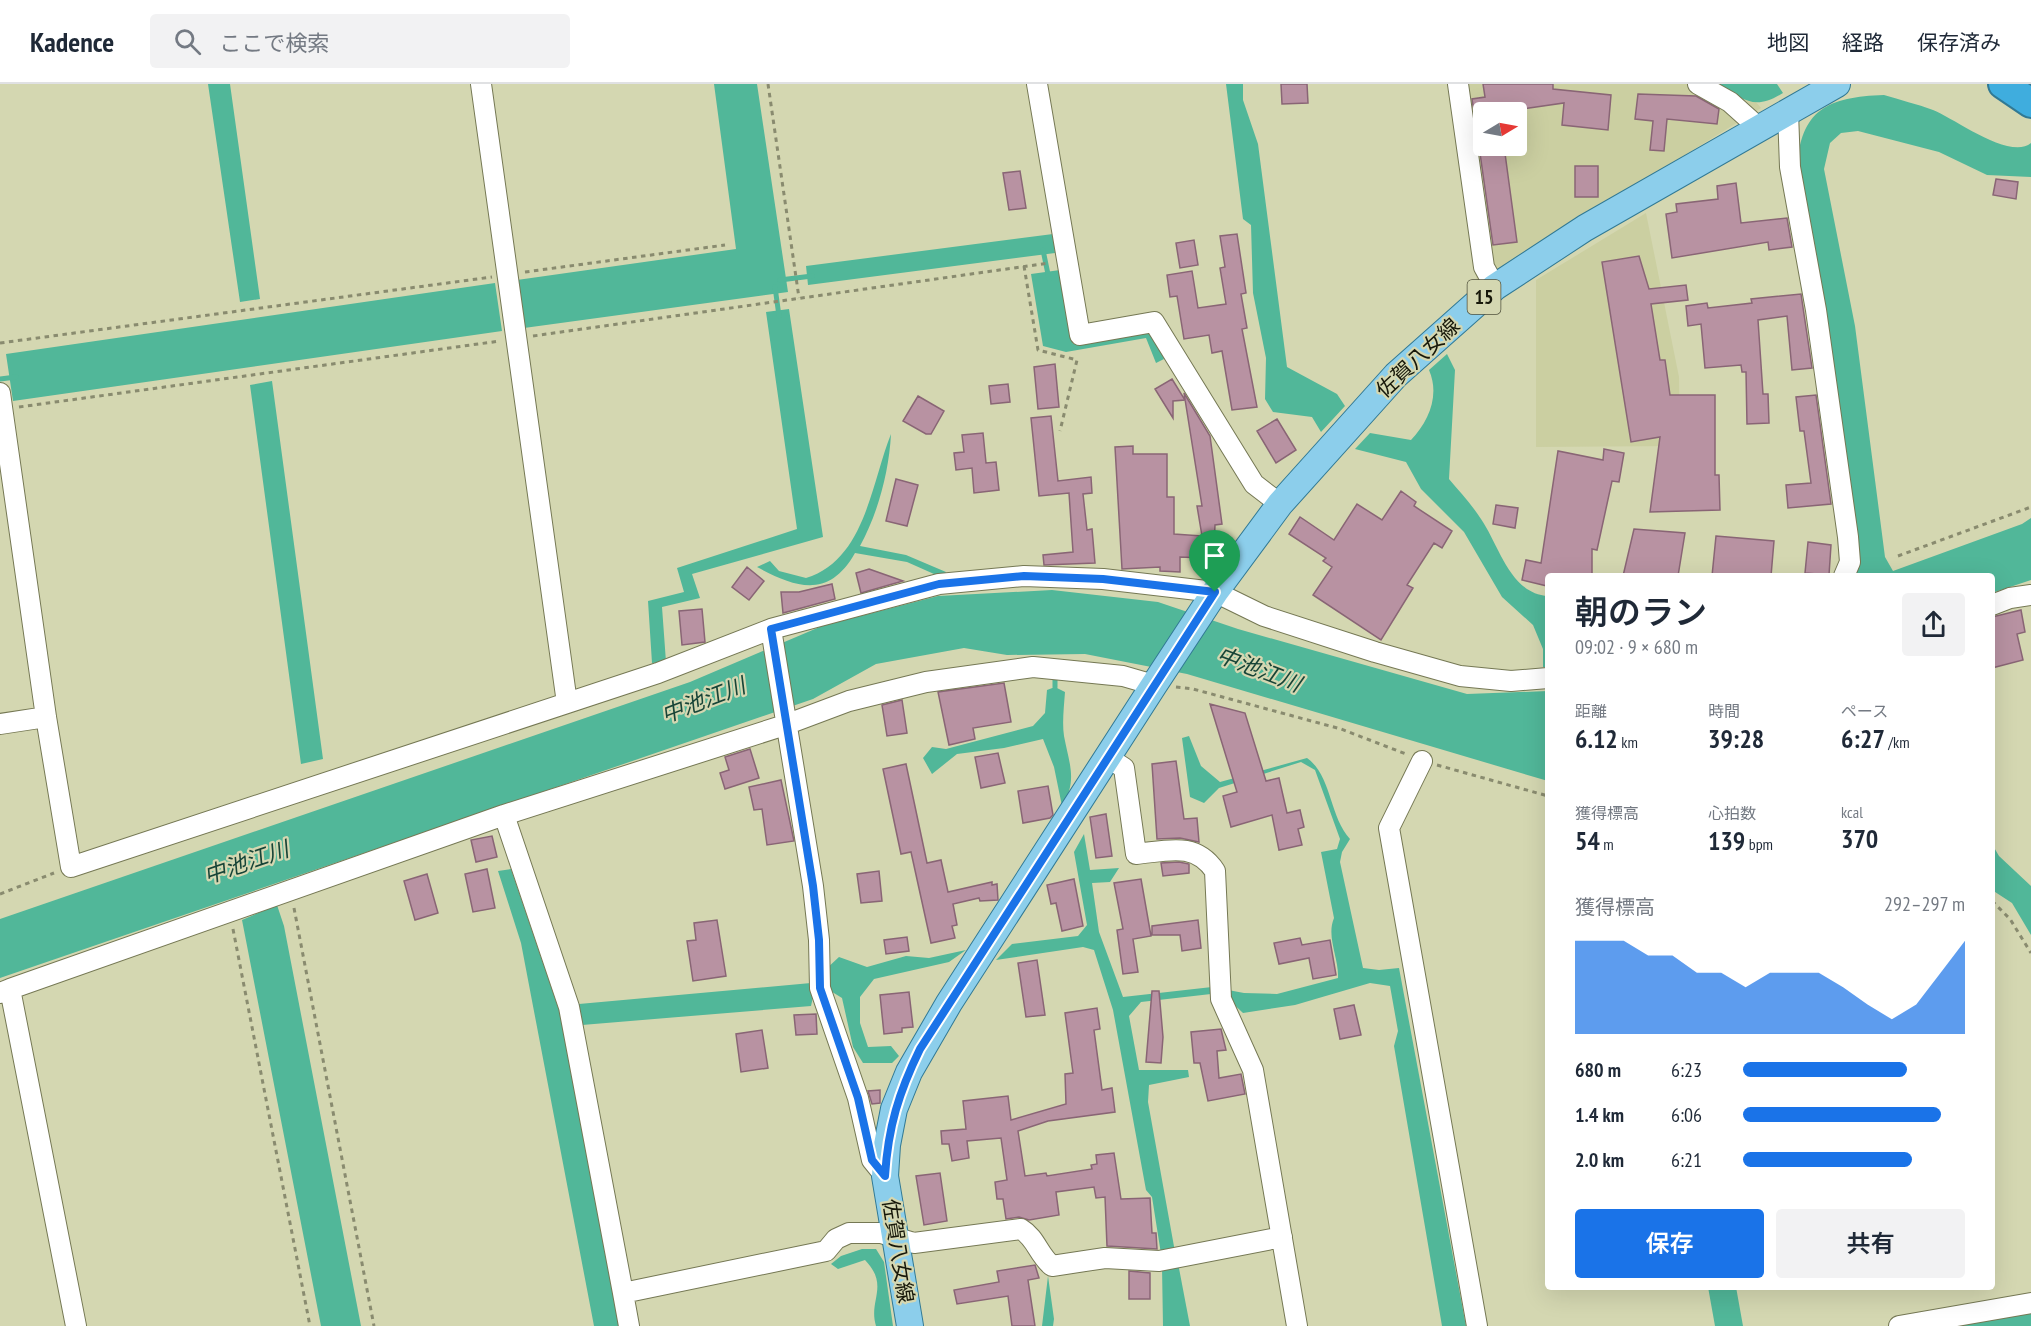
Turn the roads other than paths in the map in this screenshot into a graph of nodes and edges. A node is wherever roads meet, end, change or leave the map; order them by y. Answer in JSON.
{"nodes":[{"id":1,"x":481,"y":84,"type":"edge"},
{"id":2,"x":1037,"y":84,"type":"edge"},
{"id":3,"x":1458,"y":84,"type":"edge"},
{"id":4,"x":1698,"y":84,"type":"edge"},
{"id":5,"x":1837,"y":84,"type":"edge"},
{"id":6,"x":2003,"y":84,"type":"edge"},
{"id":7,"x":2030,"y":102,"type":"edge"},
{"id":8,"x":1788,"y":112,"type":"junction"},
{"id":9,"x":1759,"y":128,"type":"junction"},
{"id":10,"x":1495,"y":287,"type":"junction"},
{"id":11,"x":1,"y":401,"type":"edge"},
{"id":12,"x":1280,"y":504,"type":"junction"},
{"id":13,"x":1846,"y":573,"type":"edge"},
{"id":14,"x":2031,"y":596,"type":"edge"},
{"id":15,"x":1212,"y":598,"type":"junction"},
{"id":16,"x":1995,"y":604,"type":"edge"},
{"id":17,"x":771,"y":632,"type":"junction"},
{"id":18,"x":1545,"y":678,"type":"edge"},
{"id":19,"x":1156,"y":681,"type":"junction"},
{"id":20,"x":567,"y":703,"type":"junction"},
{"id":21,"x":46,"y":717,"type":"junction"},
{"id":22,"x":0,"y":724,"type":"edge"},
{"id":23,"x":785,"y":725,"type":"junction"},
{"id":24,"x":1107,"y":757,"type":"junction"},
{"id":25,"x":1422,"y":761,"type":"road end"},
{"id":26,"x":504,"y":815,"type":"junction"},
{"id":27,"x":5,"y":991,"type":"edge"},
{"id":28,"x":885,"y":1176,"type":"junction"},
{"id":29,"x":894,"y":1237,"type":"junction"},
{"id":30,"x":1282,"y":1237,"type":"junction"},
{"id":31,"x":623,"y":1293,"type":"junction"},
{"id":32,"x":2031,"y":1303,"type":"edge"},
{"id":33,"x":76,"y":1326,"type":"edge"},
{"id":34,"x":629,"y":1326,"type":"edge"},
{"id":35,"x":910,"y":1326,"type":"edge"},
{"id":36,"x":1297,"y":1326,"type":"edge"},
{"id":37,"x":1477,"y":1326,"type":"edge"},
{"id":38,"x":1899,"y":1326,"type":"edge"}],
"edges":[{"from":1,"to":20,"type":"street"},
{"from":2,"to":12,"type":"street"},
{"from":3,"to":10,"type":"street"},
{"from":4,"to":9,"type":"street"},
{"from":5,"to":8,"type":"main road","name":"佐賀八女線","number":"15"},
{"from":6,"to":7,"type":"highway"},
{"from":8,"to":9,"type":"main road","name":"佐賀八女線","number":"15"},
{"from":8,"to":13,"type":"street"},
{"from":9,"to":10,"type":"main road","name":"佐賀八女線","number":"15"},
{"from":10,"to":12,"type":"main road","name":"佐賀八女線","number":"15"},
{"from":11,"to":21,"type":"street"},
{"from":12,"to":15,"type":"main road","name":"佐賀八女線","number":"15"},
{"from":14,"to":16,"type":"street"},
{"from":15,"to":17,"type":"street"},
{"from":15,"to":18,"type":"street"},
{"from":15,"to":19,"type":"main road","number":"15"},
{"from":17,"to":20,"type":"street"},
{"from":17,"to":23,"type":"street"},
{"from":19,"to":23,"type":"street"},
{"from":19,"to":24,"type":"main road","name":"佐賀八女線","number":"15"},
{"from":20,"to":21,"type":"street"},
{"from":21,"to":22,"type":"street"},
{"from":23,"to":26,"type":"street"},
{"from":23,"to":28,"type":"street"},
{"from":24,"to":28,"type":"main road","name":"佐賀八女線","number":"15"},
{"from":24,"to":30,"type":"street"},
{"from":25,"to":37,"type":"street"},
{"from":26,"to":27,"type":"street"},
{"from":26,"to":31,"type":"street"},
{"from":27,"to":33,"type":"street"},
{"from":28,"to":29,"type":"main road","name":"佐賀八女線","number":"15"},
{"from":29,"to":30,"type":"street"},
{"from":29,"to":31,"type":"street"},
{"from":29,"to":35,"type":"main road","name":"佐賀八女線","number":"15"},
{"from":30,"to":36,"type":"street"},
{"from":31,"to":34,"type":"street"},
{"from":32,"to":38,"type":"street"}]}
